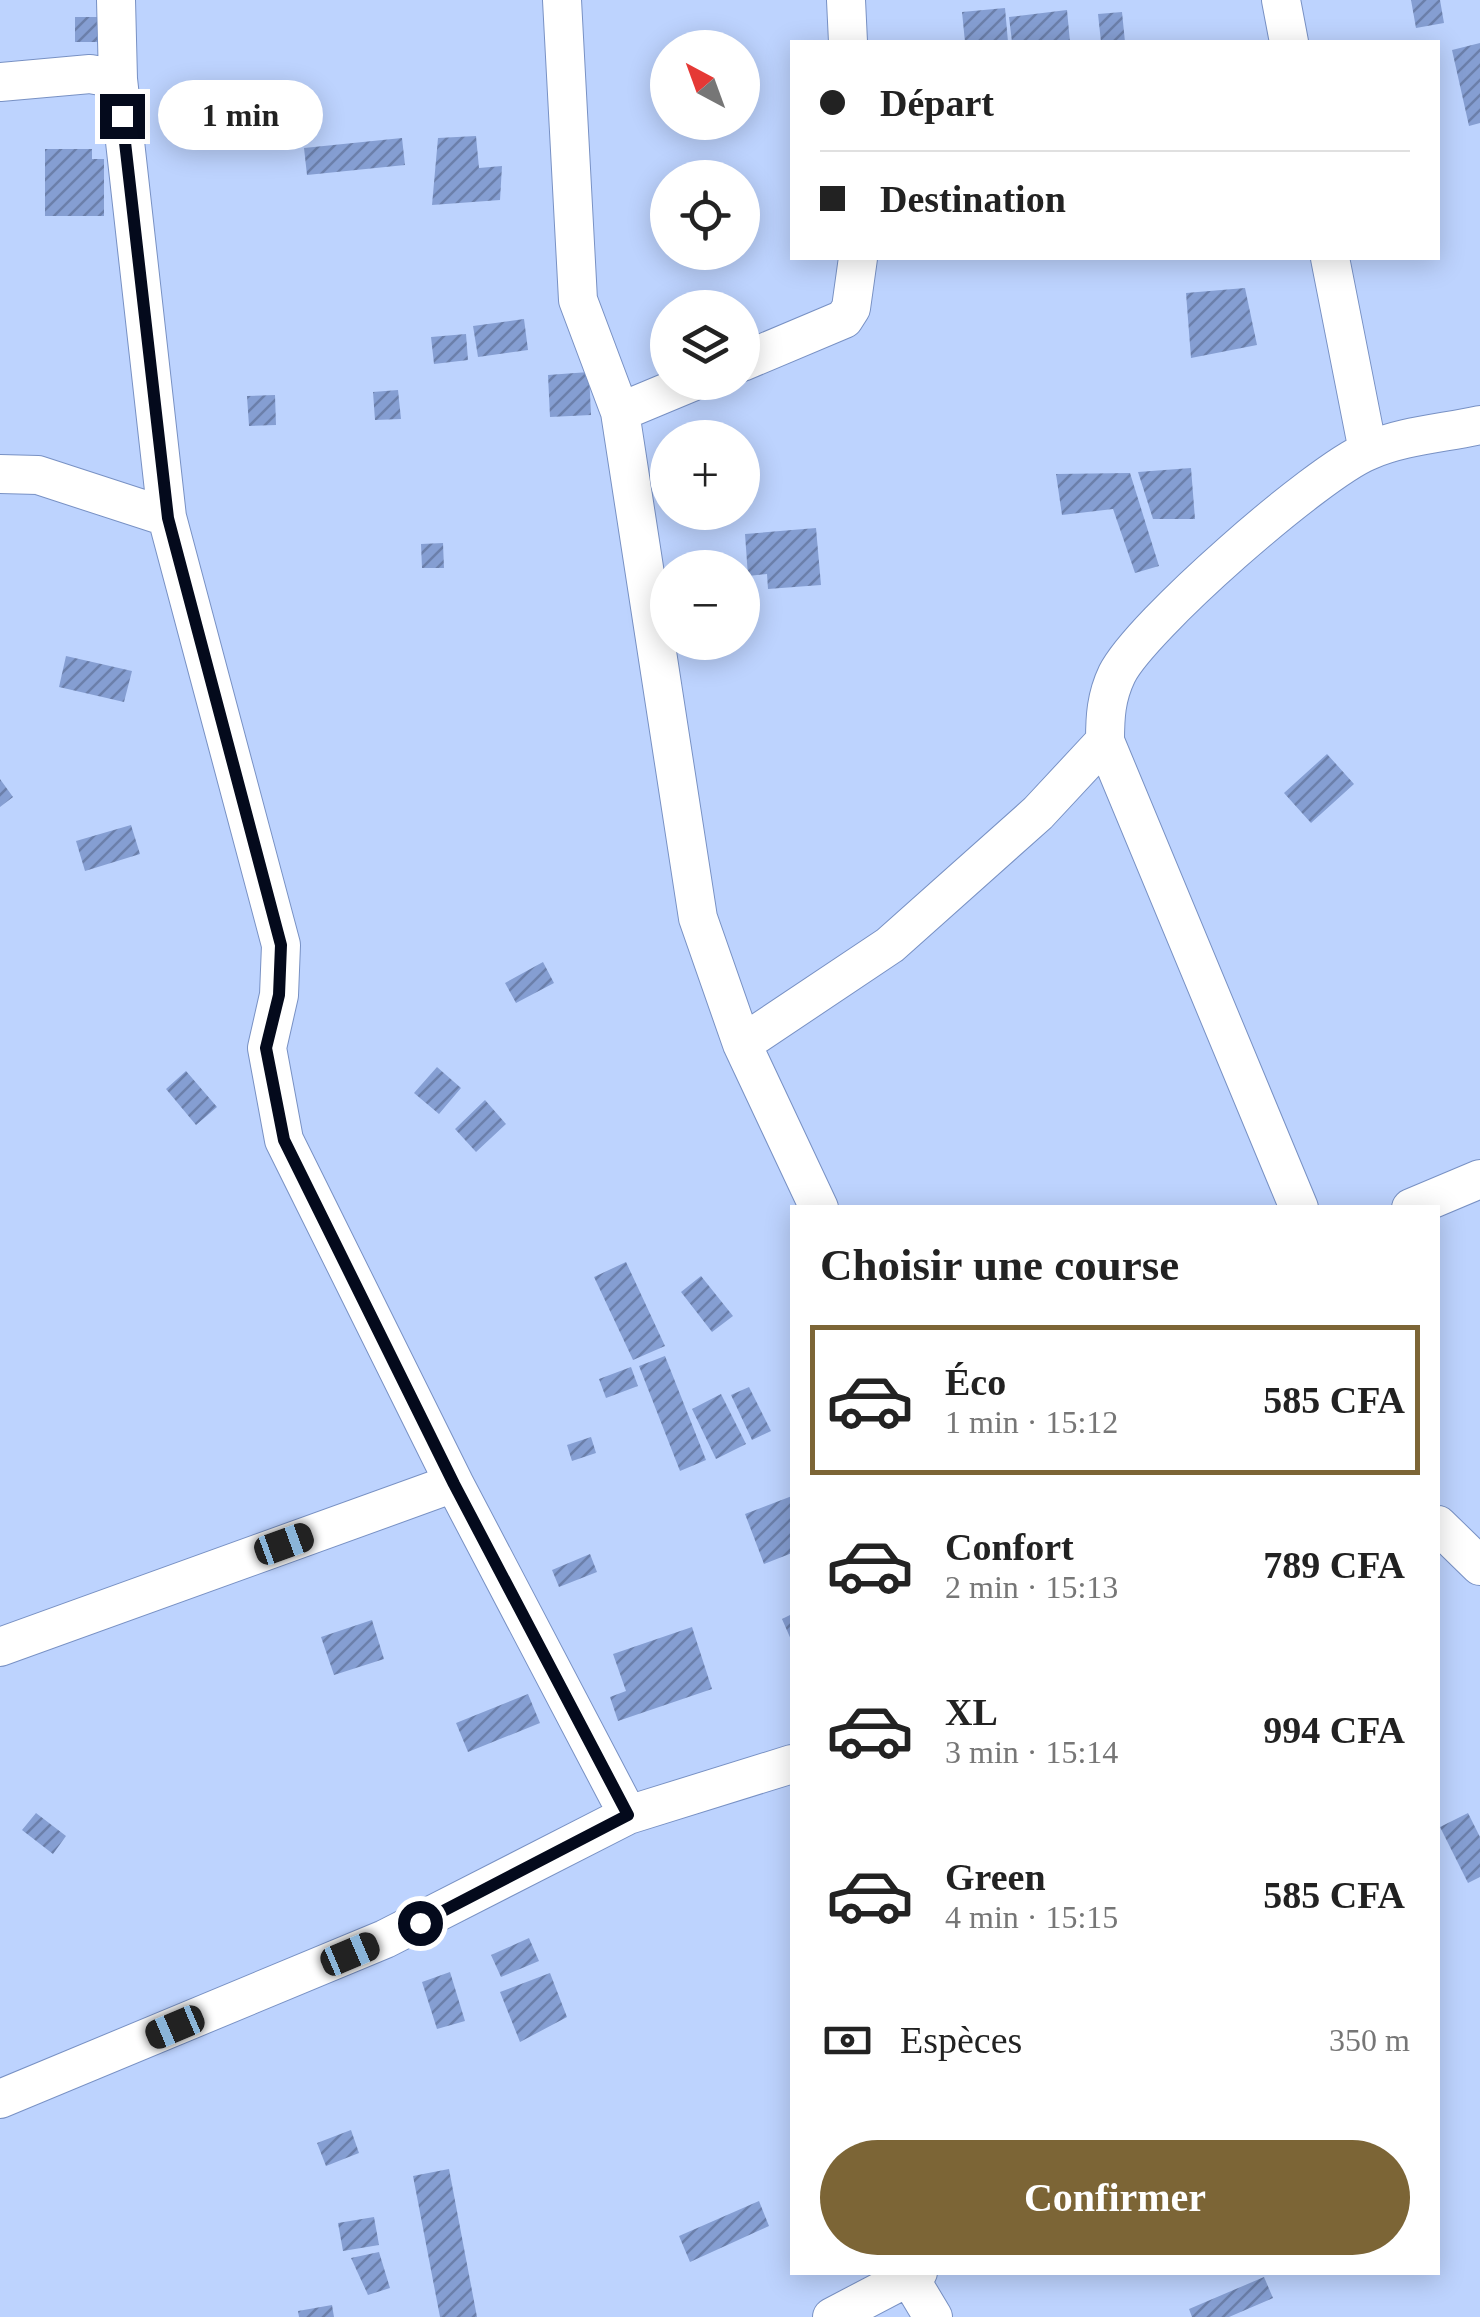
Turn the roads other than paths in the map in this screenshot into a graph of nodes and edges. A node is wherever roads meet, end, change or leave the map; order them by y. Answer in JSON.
{"nodes":[{"id":1,"x":116,"y":0,"type":"edge"},
{"id":2,"x":562,"y":0,"type":"edge"},
{"id":3,"x":846,"y":0,"type":"edge"},
{"id":4,"x":1281,"y":0,"type":"edge"},
{"id":5,"x":848,"y":40,"type":"edge"},
{"id":6,"x":1289,"y":40,"type":"edge"},
{"id":7,"x":118,"y":79,"type":"junction"},
{"id":8,"x":0,"y":82,"type":"edge"},
{"id":9,"x":858,"y":260,"type":"edge"},
{"id":10,"x":1330,"y":260,"type":"edge"},
{"id":11,"x":760,"y":354,"type":"edge"},
{"id":12,"x":650,"y":400,"type":"edge"},
{"id":13,"x":620,"y":412,"type":"junction"},
{"id":14,"x":1480,"y":425,"type":"edge"},
{"id":15,"x":1368,"y":451,"type":"junction"},
{"id":16,"x":0,"y":474,"type":"edge"},
{"id":17,"x":168,"y":518,"type":"junction"},
{"id":18,"x":1105,"y":741,"type":"junction"},
{"id":19,"x":742,"y":1044,"type":"junction"},
{"id":20,"x":1480,"y":1179,"type":"edge"},
{"id":21,"x":818,"y":1205,"type":"edge"},
{"id":22,"x":1299,"y":1205,"type":"edge"},
{"id":23,"x":1418,"y":1205,"type":"edge"},
{"id":24,"x":454,"y":1484,"type":"junction"},
{"id":25,"x":1440,"y":1527,"type":"edge"},
{"id":26,"x":1480,"y":1566,"type":"edge"},
{"id":27,"x":0,"y":1647,"type":"edge"},
{"id":28,"x":790,"y":1765,"type":"edge"},
{"id":29,"x":628,"y":1815,"type":"junction"},
{"id":30,"x":0,"y":2100,"type":"edge"},
{"id":31,"x":914,"y":2275,"type":"edge"},
{"id":32,"x":832,"y":2317,"type":"edge"},
{"id":33,"x":933,"y":2317,"type":"edge"}],
"edges":[{"from":1,"to":7,"type":"street"},
{"from":2,"to":13,"type":"street"},
{"from":3,"to":5,"type":"street"},
{"from":4,"to":6,"type":"street"},
{"from":7,"to":8,"type":"street"},
{"from":7,"to":17,"type":"street"},
{"from":9,"to":11,"type":"street"},
{"from":10,"to":15,"type":"street"},
{"from":12,"to":13,"type":"street"},
{"from":13,"to":19,"type":"street"},
{"from":14,"to":15,"type":"street"},
{"from":15,"to":18,"type":"street"},
{"from":16,"to":17,"type":"street"},
{"from":17,"to":24,"type":"street"},
{"from":18,"to":19,"type":"street"},
{"from":18,"to":22,"type":"street"},
{"from":19,"to":21,"type":"street"},
{"from":20,"to":23,"type":"street"},
{"from":24,"to":27,"type":"street"},
{"from":24,"to":29,"type":"street"},
{"from":25,"to":26,"type":"street"},
{"from":28,"to":29,"type":"street"},
{"from":29,"to":30,"type":"street"},
{"from":31,"to":32,"type":"street"},
{"from":31,"to":33,"type":"street"}]}
